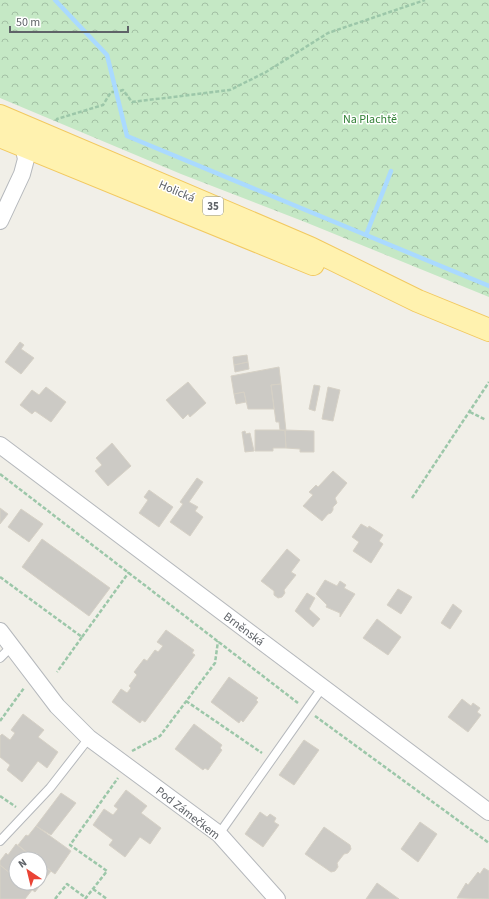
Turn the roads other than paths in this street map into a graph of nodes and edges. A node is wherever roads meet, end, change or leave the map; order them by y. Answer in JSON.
{"nodes":[{"id":1,"x":2,"y":124,"type":"edge"},
{"id":2,"x":25,"y":146,"type":"junction"},
{"id":3,"x":57,"y":159,"type":"junction"},
{"id":4,"x":22,"y":174,"type":"junction"},
{"id":5,"x":0,"y":221,"type":"edge"},
{"id":6,"x":418,"y":301,"type":"junction"},
{"id":7,"x":489,"y":330,"type":"edge"},
{"id":8,"x":0,"y":444,"type":"edge"},
{"id":9,"x":0,"y":630,"type":"edge"},
{"id":10,"x":12,"y":646,"type":"junction"},
{"id":11,"x":0,"y":658,"type":"edge"},
{"id":12,"x":322,"y":688,"type":"junction"},
{"id":13,"x":89,"y":738,"type":"junction"},
{"id":14,"x":489,"y":812,"type":"edge"},
{"id":15,"x":219,"y":834,"type":"junction"},
{"id":16,"x":0,"y":841,"type":"edge"},
{"id":17,"x":277,"y":899,"type":"edge"}],
"edges":[{"from":1,"to":2,"type":"main road","name":"Holická","number":"35"},
{"from":1,"to":6,"type":"main road","name":"Holická","number":"35"},
{"from":2,"to":3,"type":"main road","name":"Holická","number":"35"},
{"from":2,"to":4,"type":"street"},
{"from":3,"to":4,"type":"street"},
{"from":3,"to":6,"type":"main road","name":"Holická","number":"35"},
{"from":4,"to":5,"type":"street"},
{"from":6,"to":7,"type":"main road","name":"Holická","number":"35"},
{"from":8,"to":12,"type":"street","name":"Brněnská"},
{"from":9,"to":10,"type":"street","name":"Pod Zámečkem"},
{"from":10,"to":11,"type":"lane"},
{"from":10,"to":13,"type":"street","name":"Pod Zámečkem"},
{"from":12,"to":14,"type":"street","name":"Brněnská"},
{"from":12,"to":15,"type":"lane"},
{"from":13,"to":15,"type":"street","name":"Pod Zámečkem"},
{"from":13,"to":16,"type":"lane"},
{"from":15,"to":17,"type":"street","name":"Pod Zámečkem"}]}
